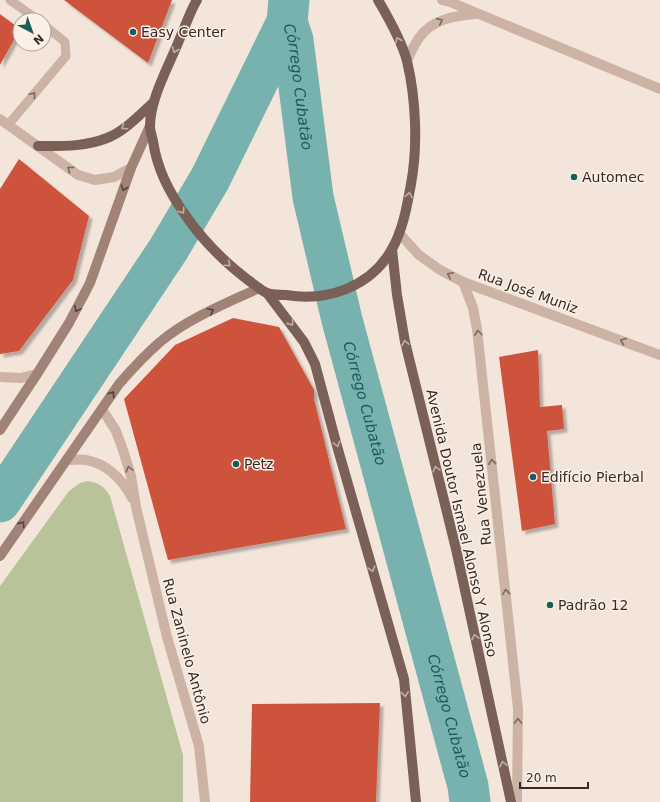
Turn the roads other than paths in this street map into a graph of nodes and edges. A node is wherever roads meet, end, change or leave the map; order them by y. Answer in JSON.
{"nodes":[{"id":1,"x":10,"y":0,"type":"edge"},
{"id":2,"x":196,"y":0,"type":"edge"},
{"id":3,"x":378,"y":0,"type":"edge"},
{"id":4,"x":442,"y":0,"type":"edge"},
{"id":5,"x":27,"y":12,"type":"edge"},
{"id":6,"x":477,"y":14,"type":"junction"},
{"id":7,"x":52,"y":31,"type":"edge"},
{"id":8,"x":407,"y":60,"type":"junction"},
{"id":9,"x":660,"y":89,"type":"edge"},
{"id":10,"x":154,"y":102,"type":"junction"},
{"id":11,"x":4,"y":122,"type":"edge"},
{"id":12,"x":150,"y":126,"type":"junction"},
{"id":13,"x":38,"y":146,"type":"junction"},
{"id":14,"x":131,"y":168,"type":"junction"},
{"id":15,"x":399,"y":233,"type":"junction"},
{"id":16,"x":392,"y":249,"type":"junction"},
{"id":17,"x":463,"y":282,"type":"junction"},
{"id":18,"x":263,"y":290,"type":"junction"},
{"id":19,"x":660,"y":355,"type":"edge"},
{"id":20,"x":37,"y":374,"type":"junction"},
{"id":21,"x":0,"y":377,"type":"edge"},
{"id":22,"x":102,"y":408,"type":"junction"},
{"id":23,"x":0,"y":430,"type":"edge"},
{"id":24,"x":67,"y":460,"type":"junction"},
{"id":25,"x":136,"y":508,"type":"junction"},
{"id":26,"x":0,"y":556,"type":"edge"},
{"id":27,"x":205,"y":802,"type":"edge"},
{"id":28,"x":416,"y":802,"type":"edge"},
{"id":29,"x":511,"y":802,"type":"edge"},
{"id":30,"x":517,"y":802,"type":"edge"}],
"edges":[{"from":1,"to":5,"type":"lane"},
{"from":2,"to":10,"type":"main road","one_way":true},
{"from":8,"to":3,"type":"main road","one_way":true},
{"from":4,"to":6,"type":"street"},
{"from":8,"to":6,"type":"street","one_way":true},
{"from":6,"to":9,"type":"street"},
{"from":11,"to":7,"type":"lane","one_way":true},
{"from":15,"to":8,"type":"main road","one_way":true},
{"from":10,"to":12,"type":"main road"},
{"from":10,"to":13,"type":"main road","one_way":true},
{"from":11,"to":13,"type":"street"},
{"from":12,"to":14,"type":"street"},
{"from":12,"to":18,"type":"main road","one_way":true},
{"from":14,"to":13,"type":"street","one_way":true},
{"from":14,"to":20,"type":"street","one_way":true},
{"from":15,"to":16,"type":"main road"},
{"from":17,"to":15,"type":"street","name":"Rua José Muniz","one_way":true},
{"from":16,"to":18,"type":"main road"},
{"from":29,"to":16,"type":"main road","name":"Avenida Doutor Ismael Alonso Y Alonso","one_way":true},
{"from":19,"to":17,"type":"street","name":"Rua José Muniz","one_way":true},
{"from":30,"to":17,"type":"street","name":"Rua Venezuela","one_way":true},
{"from":22,"to":18,"type":"street","one_way":true},
{"from":18,"to":28,"type":"main road","one_way":true},
{"from":20,"to":21,"type":"street"},
{"from":20,"to":23,"type":"street"},
{"from":22,"to":24,"type":"street"},
{"from":25,"to":22,"type":"street","name":"Rua Zaninelo Antônio","one_way":true},
{"from":24,"to":25,"type":"street","name":"Rua Zaninelo Antônio"},
{"from":26,"to":24,"type":"street","one_way":true},
{"from":25,"to":27,"type":"street","name":"Rua Zaninelo Antônio"}]}
